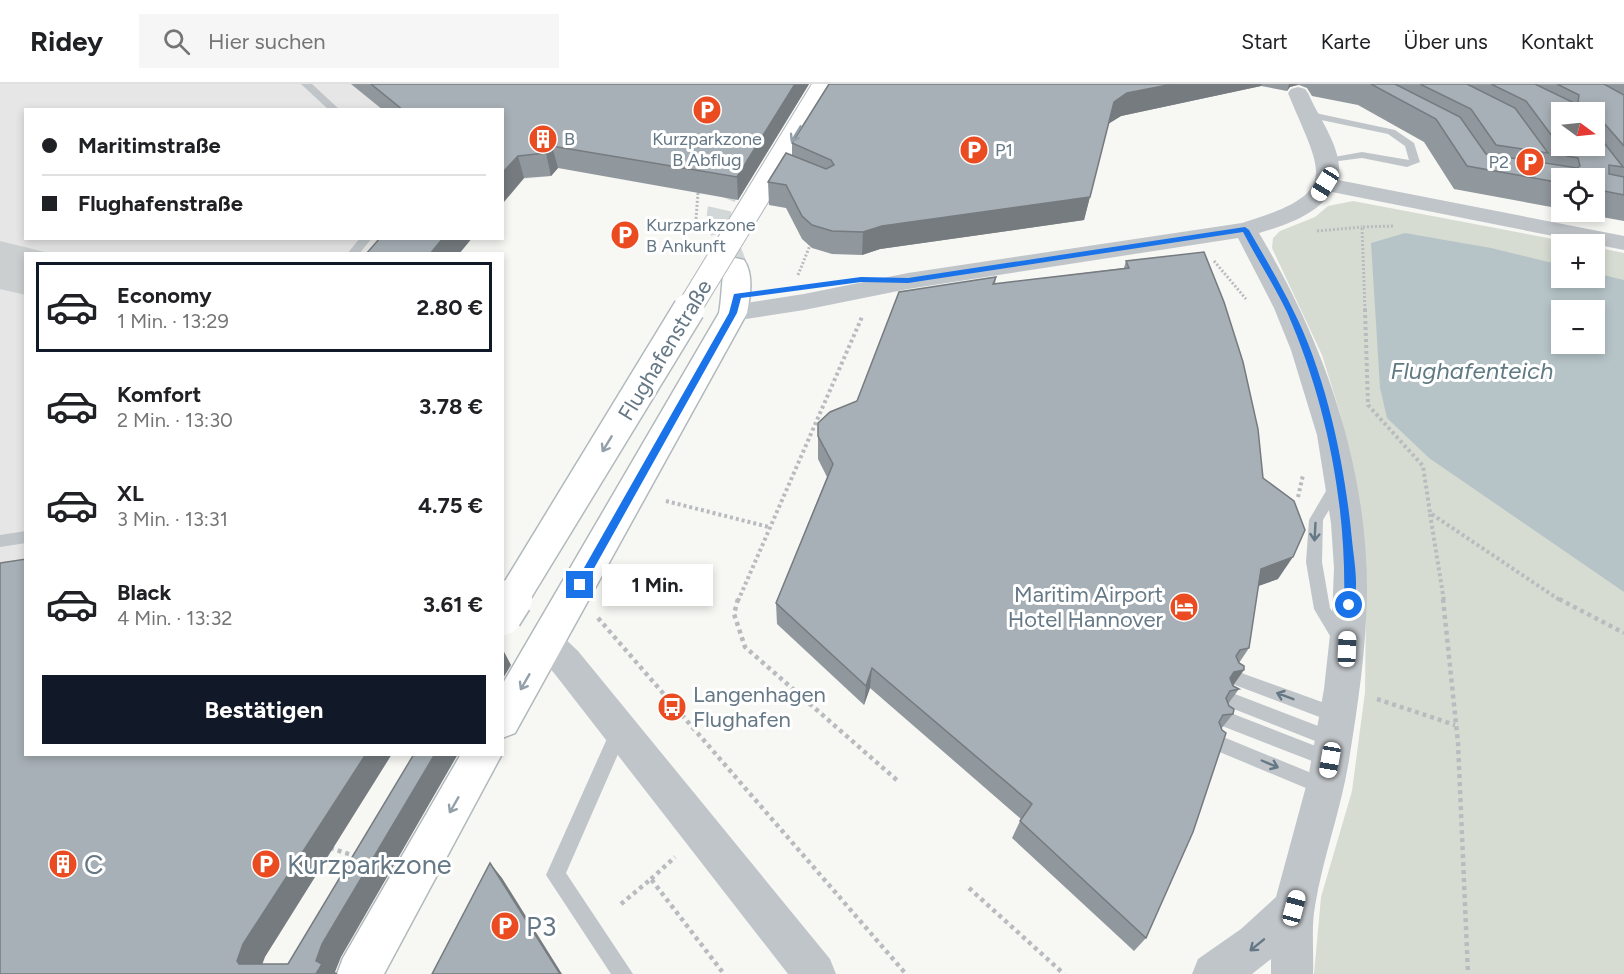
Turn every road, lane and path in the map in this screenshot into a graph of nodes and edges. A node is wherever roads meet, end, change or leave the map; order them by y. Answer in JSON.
{"nodes":[{"id":1,"x":306,"y":84,"type":"edge"},
{"id":2,"x":826,"y":84,"type":"edge"},
{"id":3,"x":1302,"y":104,"type":"joint"},
{"id":4,"x":333,"y":108,"type":"edge"},
{"id":5,"x":1327,"y":161,"type":"junction"},
{"id":6,"x":1325,"y":184,"type":"junction"},
{"id":7,"x":698,"y":193,"type":"edge"},
{"id":8,"x":1402,"y":225,"type":"dead end"},
{"id":9,"x":1245,"y":230,"type":"junction"},
{"id":10,"x":700,"y":231,"type":"dead end"},
{"id":11,"x":812,"y":239,"type":"edge"},
{"id":12,"x":365,"y":240,"type":"edge"},
{"id":13,"x":1624,"y":243,"type":"edge"},
{"id":14,"x":354,"y":252,"type":"edge"},
{"id":15,"x":1211,"y":258,"type":"dead end"},
{"id":16,"x":796,"y":278,"type":"dead end"},
{"id":17,"x":735,"y":291,"type":"joint"},
{"id":18,"x":1247,"y":301,"type":"dead end"},
{"id":19,"x":867,"y":307,"type":"dead end"},
{"id":20,"x":1304,"y":473,"type":"dead end"},
{"id":21,"x":656,"y":498,"type":"dead end"},
{"id":22,"x":1297,"y":502,"type":"edge"},
{"id":23,"x":1430,"y":513,"type":"junction"},
{"id":24,"x":769,"y":527,"type":"junction"},
{"id":25,"x":24,"y":537,"type":"edge"},
{"id":26,"x":0,"y":542,"type":"edge"},
{"id":27,"x":504,"y":612,"type":"edge"},
{"id":28,"x":593,"y":612,"type":"dead end"},
{"id":29,"x":1624,"y":633,"type":"edge"},
{"id":30,"x":547,"y":643,"type":"junction"},
{"id":31,"x":1233,"y":676,"type":"edge"},
{"id":32,"x":1227,"y":699,"type":"edge"},
{"id":33,"x":504,"y":718,"type":"edge"},
{"id":34,"x":1223,"y":718,"type":"edge"},
{"id":35,"x":1455,"y":726,"type":"junction"},
{"id":36,"x":620,"y":729,"type":"junction"},
{"id":37,"x":1334,"y":738,"type":"junction"},
{"id":38,"x":1216,"y":742,"type":"edge"},
{"id":39,"x":482,"y":756,"type":"edge"},
{"id":40,"x":898,"y":782,"type":"dead end"},
{"id":41,"x":321,"y":845,"type":"edge"},
{"id":42,"x":679,"y":854,"type":"dead end"},
{"id":43,"x":355,"y":856,"type":"edge"},
{"id":44,"x":651,"y":879,"type":"junction"},
{"id":45,"x":969,"y":888,"type":"dead end"},
{"id":46,"x":621,"y":904,"type":"dead end"},
{"id":47,"x":1294,"y":908,"type":"junction"},
{"id":48,"x":359,"y":974,"type":"edge"},
{"id":49,"x":623,"y":974,"type":"edge"},
{"id":50,"x":724,"y":974,"type":"edge"},
{"id":51,"x":815,"y":974,"type":"edge"},
{"id":52,"x":906,"y":974,"type":"edge"},
{"id":53,"x":1064,"y":974,"type":"edge"},
{"id":54,"x":1213,"y":974,"type":"edge"},
{"id":55,"x":1292,"y":974,"type":"edge"},
{"id":56,"x":1468,"y":974,"type":"edge"}],
"edges":[{"from":1,"to":4,"type":"lane"},
{"from":2,"to":27,"type":"main road","name":"Flughafenstraße","one_way":true,"bridge":true},
{"from":3,"to":5,"type":"street"},
{"from":3,"to":5,"type":"lane"},
{"from":5,"to":6,"type":"street"},
{"from":6,"to":9,"type":"street"},
{"from":6,"to":13,"type":"street"},
{"from":7,"to":10,"type":"path"},
{"from":8,"to":23,"type":"path"},
{"from":9,"to":17,"type":"street"},
{"from":9,"to":37,"type":"street"},
{"from":11,"to":16,"type":"path"},
{"from":12,"to":14,"type":"lane"},
{"from":15,"to":18,"type":"path"},
{"from":17,"to":30,"type":"main road","name":"Flughafenstraße"},
{"from":19,"to":24,"type":"path"},
{"from":20,"to":22,"type":"path"},
{"from":21,"to":24,"type":"path"},
{"from":23,"to":29,"type":"path"},
{"from":23,"to":35,"type":"path"},
{"from":24,"to":40,"type":"path"},
{"from":25,"to":26,"type":"lane"},
{"from":28,"to":52,"type":"path"},
{"from":30,"to":33,"type":"main road","name":"Flughafenstraße","one_way":true},
{"from":30,"to":36,"type":"street"},
{"from":37,"to":31,"type":"lane","one_way":true},
{"from":32,"to":37,"type":"lane"},
{"from":34,"to":37,"type":"lane"},
{"from":35,"to":37,"type":"path"},
{"from":35,"to":56,"type":"path"},
{"from":36,"to":49,"type":"lane"},
{"from":36,"to":51,"type":"street"},
{"from":38,"to":37,"type":"lane","one_way":true},
{"from":37,"to":47,"type":"street"},
{"from":39,"to":48,"type":"main road","one_way":true},
{"from":41,"to":43,"type":"path"},
{"from":42,"to":44,"type":"path"},
{"from":44,"to":46,"type":"path"},
{"from":44,"to":50,"type":"path"},
{"from":45,"to":53,"type":"path"},
{"from":47,"to":54,"type":"street","one_way":true},
{"from":47,"to":55,"type":"street"}]}
